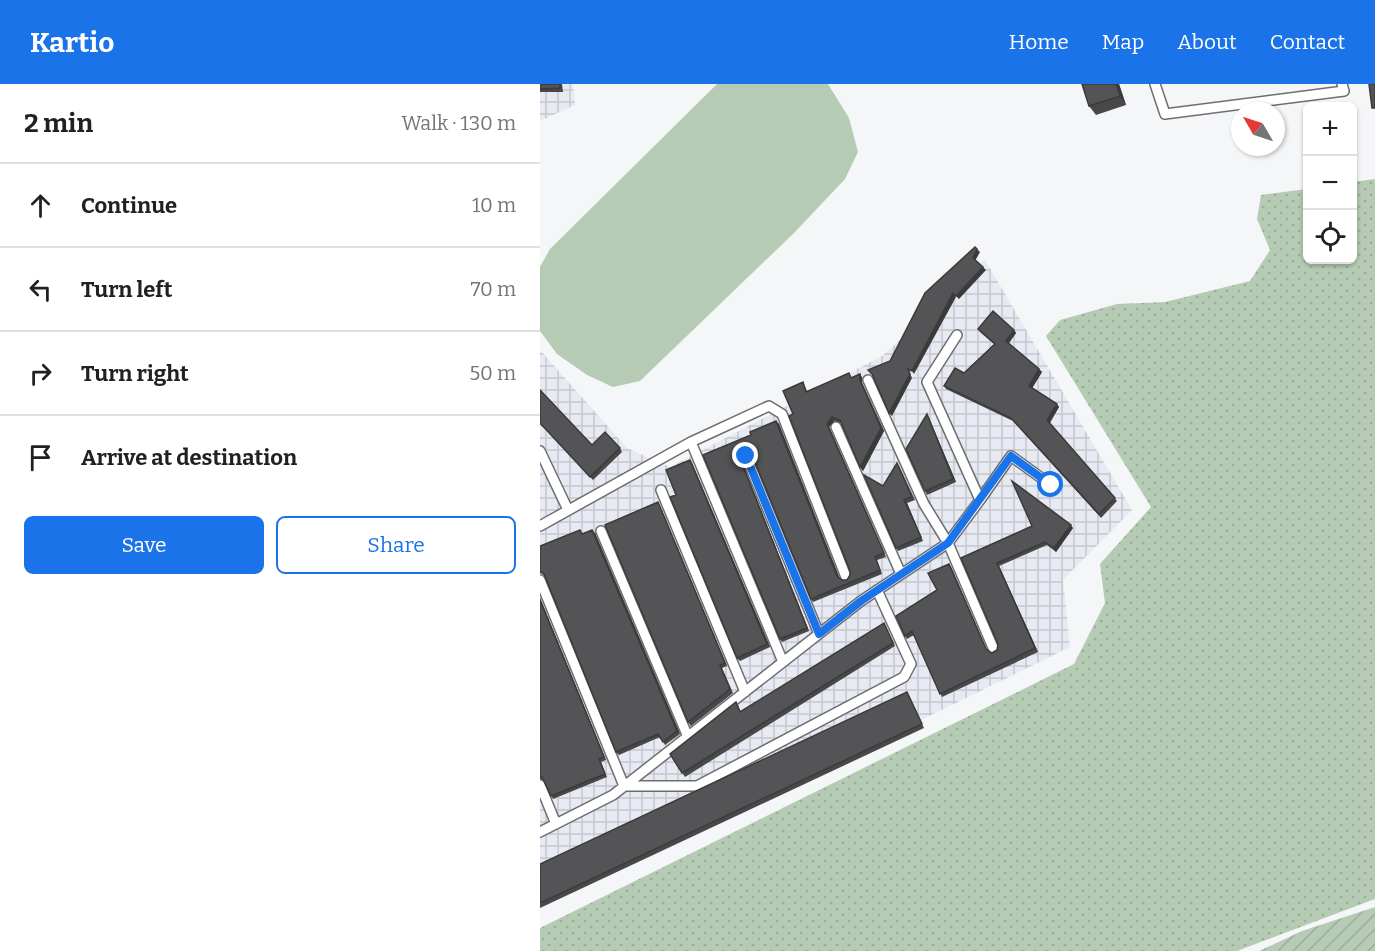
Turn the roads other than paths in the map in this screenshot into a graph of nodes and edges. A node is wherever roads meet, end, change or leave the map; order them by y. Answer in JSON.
{"nodes":[{"id":1,"x":1155,"y":84,"type":"edge"},
{"id":2,"x":1342,"y":84,"type":"edge"},
{"id":3,"x":957,"y":335,"type":"dead end"},
{"id":4,"x":868,"y":380,"type":"dead end"},
{"id":5,"x":836,"y":427,"type":"edge"},
{"id":6,"x":691,"y":442,"type":"junction"},
{"id":7,"x":540,"y":451,"type":"edge"},
{"id":8,"x":746,"y":456,"type":"edge"},
{"id":9,"x":1051,"y":485,"type":"dead end"},
{"id":10,"x":661,"y":490,"type":"dead end"},
{"id":11,"x":980,"y":500,"type":"junction"},
{"id":12,"x":568,"y":510,"type":"junction"},
{"id":13,"x":540,"y":526,"type":"edge"},
{"id":14,"x":601,"y":531,"type":"dead end"},
{"id":15,"x":948,"y":543,"type":"junction"},
{"id":16,"x":901,"y":574,"type":"junction"},
{"id":17,"x":846,"y":577,"type":"edge"},
{"id":18,"x":540,"y":580,"type":"edge"},
{"id":19,"x":877,"y":590,"type":"junction"},
{"id":20,"x":819,"y":634,"type":"junction"},
{"id":21,"x":994,"y":650,"type":"edge"},
{"id":22,"x":783,"y":662,"type":"junction"},
{"id":23,"x":745,"y":692,"type":"junction"},
{"id":24,"x":688,"y":737,"type":"junction"},
{"id":25,"x":540,"y":785,"type":"edge"},
{"id":26,"x":624,"y":786,"type":"junction"},
{"id":27,"x":556,"y":824,"type":"junction"},
{"id":28,"x":540,"y":832,"type":"edge"}],
"edges":[{"from":1,"to":2,"type":"lane"},
{"from":3,"to":11,"type":"lane"},
{"from":4,"to":15,"type":"lane"},
{"from":5,"to":16,"type":"lane"},
{"from":6,"to":12,"type":"lane"},
{"from":6,"to":17,"type":"lane"},
{"from":6,"to":22,"type":"lane"},
{"from":7,"to":12,"type":"lane"},
{"from":8,"to":20,"type":"lane"},
{"from":9,"to":11,"type":"lane"},
{"from":10,"to":23,"type":"lane"},
{"from":11,"to":15,"type":"lane"},
{"from":12,"to":13,"type":"lane"},
{"from":14,"to":24,"type":"lane"},
{"from":15,"to":16,"type":"lane"},
{"from":15,"to":21,"type":"lane"},
{"from":16,"to":19,"type":"lane"},
{"from":18,"to":26,"type":"lane"},
{"from":19,"to":20,"type":"lane"},
{"from":19,"to":26,"type":"lane"},
{"from":20,"to":22,"type":"lane"},
{"from":22,"to":23,"type":"lane"},
{"from":23,"to":24,"type":"lane"},
{"from":24,"to":26,"type":"lane"},
{"from":25,"to":27,"type":"lane"},
{"from":26,"to":27,"type":"lane"},
{"from":27,"to":28,"type":"lane"}]}
